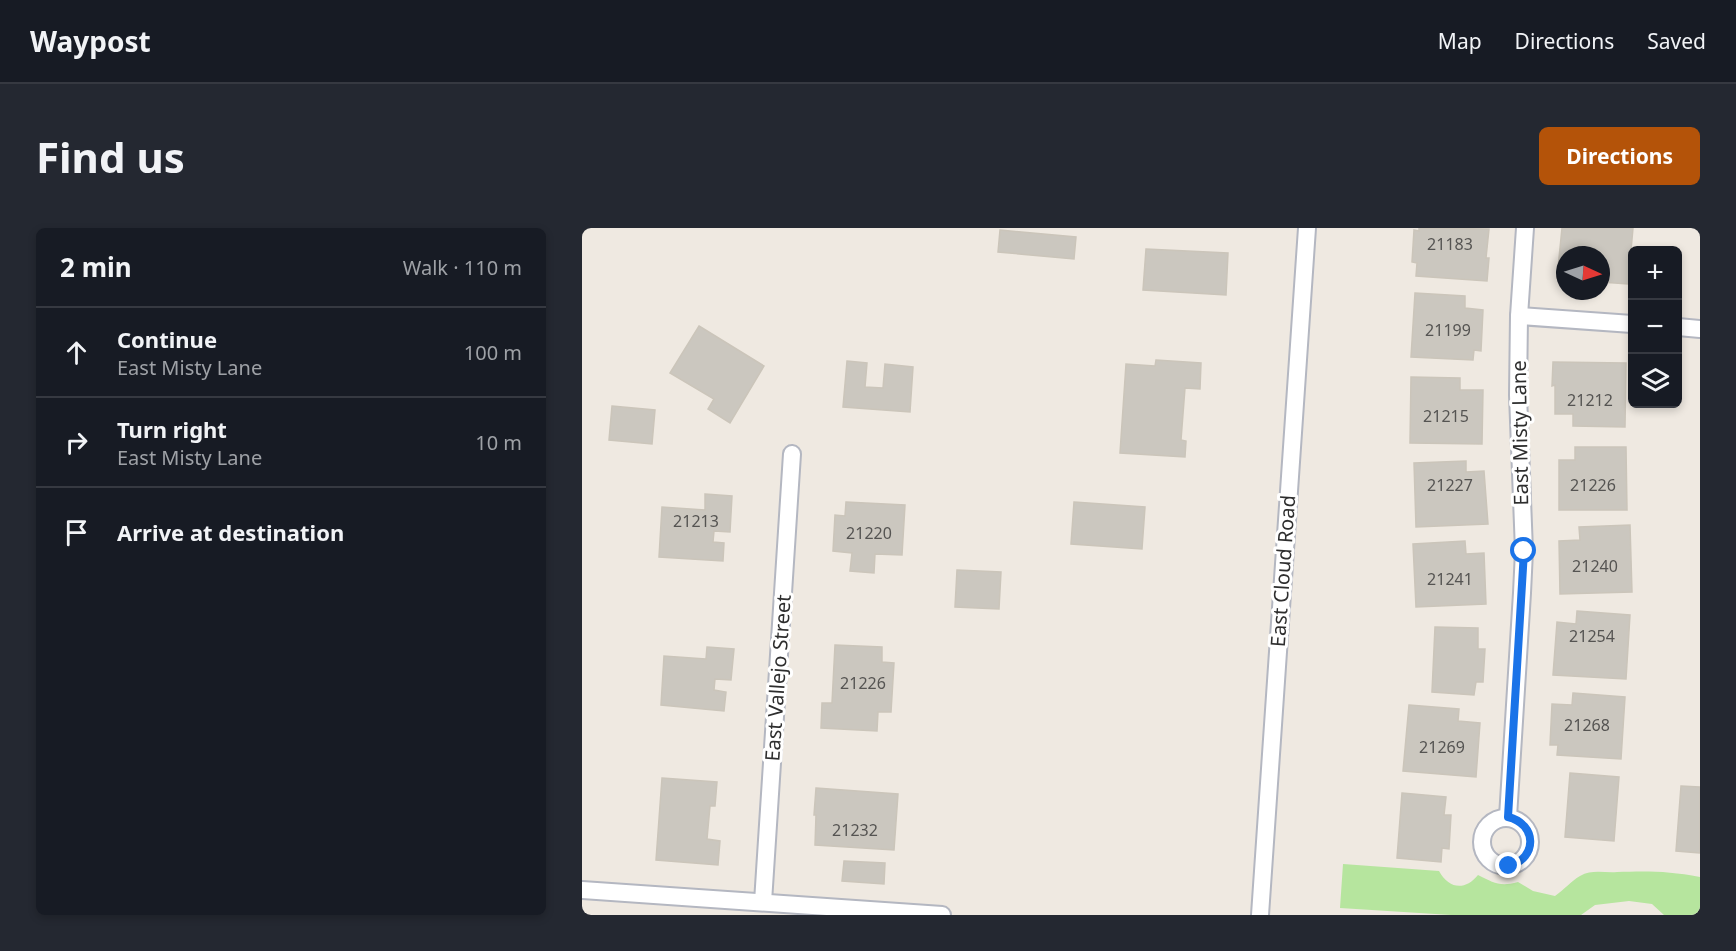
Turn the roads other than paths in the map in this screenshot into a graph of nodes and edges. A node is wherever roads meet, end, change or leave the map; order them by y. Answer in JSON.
{"nodes":[{"id":1,"x":1307,"y":228,"type":"edge"},
{"id":2,"x":1525,"y":228,"type":"edge"},
{"id":3,"x":1519,"y":316,"type":"junction"},
{"id":4,"x":1628,"y":324,"type":"edge"},
{"id":5,"x":1682,"y":327,"type":"edge"},
{"id":6,"x":1700,"y":329,"type":"edge"},
{"id":7,"x":792,"y":454,"type":"dead end"},
{"id":8,"x":1508,"y":817,"type":"dead end"},
{"id":9,"x":582,"y":890,"type":"edge"},
{"id":10,"x":763,"y":902,"type":"junction"},
{"id":11,"x":942,"y":915,"type":"edge"},
{"id":12,"x":1260,"y":915,"type":"edge"}],
"edges":[{"from":1,"to":12,"type":"street","name":"East Cloud Road"},
{"from":2,"to":3,"type":"street","name":"East Misty Lane"},
{"from":3,"to":4,"type":"street"},
{"from":3,"to":8,"type":"street","name":"East Misty Lane"},
{"from":5,"to":6,"type":"street"},
{"from":7,"to":10,"type":"street","name":"East Vallejo Street"},
{"from":9,"to":10,"type":"street"},
{"from":10,"to":11,"type":"street"}]}
